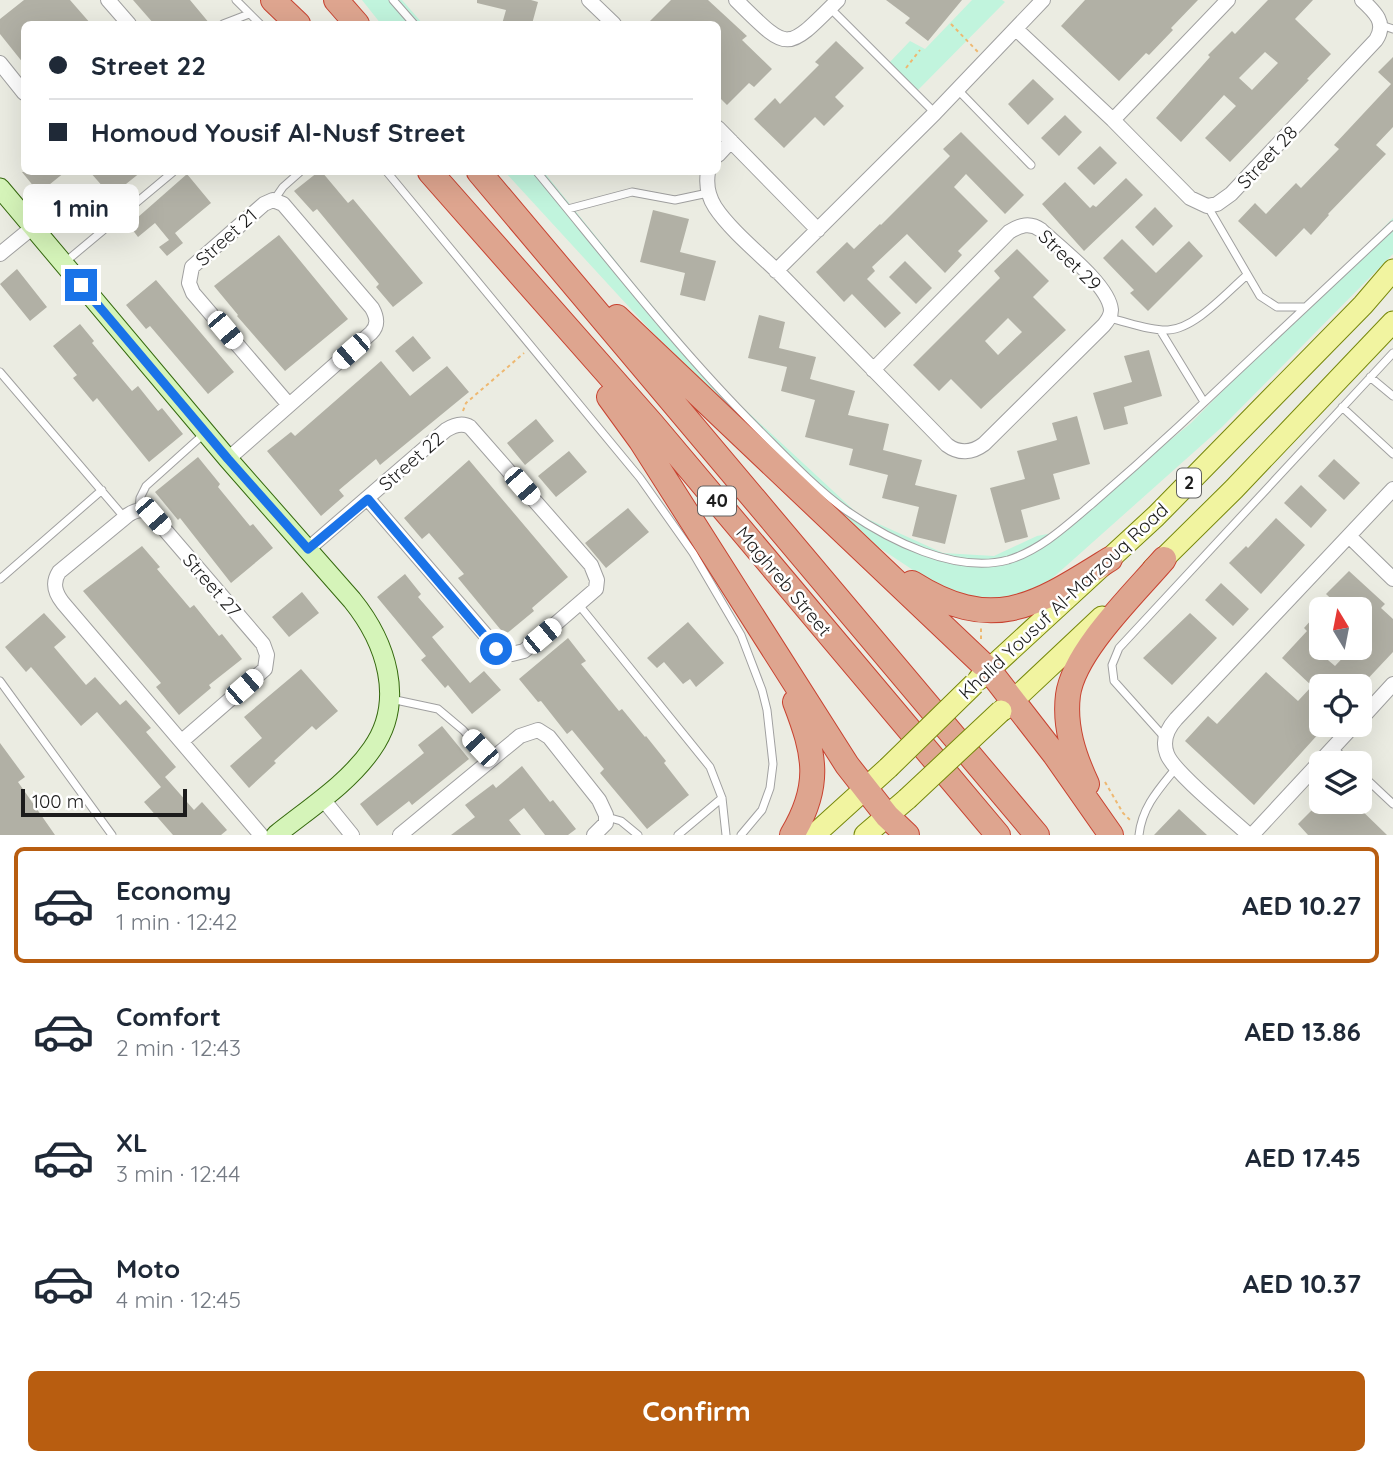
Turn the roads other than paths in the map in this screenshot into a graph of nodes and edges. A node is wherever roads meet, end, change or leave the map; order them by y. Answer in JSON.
{"nodes":[{"id":1,"x":108,"y":0,"type":"edge"},
{"id":2,"x":236,"y":0,"type":"edge"},
{"id":3,"x":273,"y":0,"type":"edge"},
{"id":4,"x":285,"y":0,"type":"edge"},
{"id":5,"x":338,"y":0,"type":"edge"},
{"id":6,"x":393,"y":0,"type":"edge"},
{"id":7,"x":589,"y":0,"type":"edge"},
{"id":8,"x":736,"y":0,"type":"edge"},
{"id":9,"x":1228,"y":0,"type":"edge"},
{"id":10,"x":1362,"y":0,"type":"edge"},
{"id":11,"x":1036,"y":3,"type":"edge"},
{"id":12,"x":834,"y":4,"type":"edge"},
{"id":13,"x":249,"y":14,"type":"junction"},
{"id":14,"x":126,"y":21,"type":"edge"},
{"id":15,"x":231,"y":21,"type":"edge"},
{"id":16,"x":257,"y":21,"type":"edge"},
{"id":17,"x":295,"y":21,"type":"edge"},
{"id":18,"x":302,"y":21,"type":"edge"},
{"id":19,"x":355,"y":21,"type":"edge"},
{"id":20,"x":411,"y":21,"type":"edge"},
{"id":21,"x":611,"y":21,"type":"edge"},
{"id":22,"x":1387,"y":27,"type":"edge"},
{"id":23,"x":1016,"y":29,"type":"junction"},
{"id":24,"x":0,"y":63,"type":"edge"},
{"id":25,"x":21,"y":89,"type":"edge"},
{"id":26,"x":958,"y":89,"type":"junction"},
{"id":27,"x":934,"y":113,"type":"junction"},
{"id":28,"x":1113,"y":120,"type":"junction"},
{"id":29,"x":721,"y":131,"type":"edge"},
{"id":30,"x":731,"y":141,"type":"junction"},
{"id":31,"x":721,"y":152,"type":"edge"},
{"id":32,"x":1031,"y":165,"type":"dead end"},
{"id":33,"x":169,"y":175,"type":"edge"},
{"id":34,"x":297,"y":175,"type":"edge"},
{"id":35,"x":390,"y":175,"type":"edge"},
{"id":36,"x":433,"y":175,"type":"edge"},
{"id":37,"x":482,"y":175,"type":"edge"},
{"id":38,"x":540,"y":175,"type":"edge"},
{"id":39,"x":708,"y":175,"type":"edge"},
{"id":40,"x":0,"y":188,"type":"edge"},
{"id":41,"x":708,"y":192,"type":"junction"},
{"id":42,"x":273,"y":200,"type":"junction"},
{"id":43,"x":1208,"y":206,"type":"junction"},
{"id":44,"x":568,"y":209,"type":"junction"},
{"id":45,"x":1393,"y":225,"type":"edge"},
{"id":46,"x":33,"y":227,"type":"junction"},
{"id":47,"x":818,"y":230,"type":"junction"},
{"id":48,"x":0,"y":254,"type":"edge"},
{"id":49,"x":552,"y":258,"type":"junction"},
{"id":50,"x":64,"y":264,"type":"junction"},
{"id":51,"x":515,"y":270,"type":"junction"},
{"id":52,"x":1393,"y":270,"type":"edge"},
{"id":53,"x":776,"y":271,"type":"junction"},
{"id":54,"x":1247,"y":275,"type":"junction"},
{"id":55,"x":1306,"y":307,"type":"junction"},
{"id":56,"x":1109,"y":318,"type":"junction"},
{"id":57,"x":1393,"y":322,"type":"edge"},
{"id":58,"x":1160,"y":330,"type":"junction"},
{"id":59,"x":1393,"y":353,"type":"edge"},
{"id":60,"x":873,"y":370,"type":"junction"},
{"id":61,"x":0,"y":372,"type":"edge"},
{"id":62,"x":1370,"y":377,"type":"junction"},
{"id":63,"x":1393,"y":396,"type":"edge"},
{"id":64,"x":1204,"y":402,"type":"junction"},
{"id":65,"x":289,"y":405,"type":"junction"},
{"id":66,"x":1342,"y":407,"type":"junction"},
{"id":67,"x":206,"y":433,"type":"junction"},
{"id":68,"x":1393,"y":454,"type":"edge"},
{"id":69,"x":228,"y":459,"type":"junction"},
{"id":70,"x":1393,"y":489,"type":"edge"},
{"id":71,"x":102,"y":490,"type":"junction"},
{"id":72,"x":368,"y":499,"type":"junction"},
{"id":73,"x":139,"y":510,"type":"junction"},
{"id":74,"x":124,"y":517,"type":"junction"},
{"id":75,"x":1349,"y":536,"type":"junction"},
{"id":76,"x":308,"y":549,"type":"junction"},
{"id":77,"x":864,"y":550,"type":"junction"},
{"id":78,"x":1110,"y":559,"type":"junction"},
{"id":79,"x":1164,"y":559,"type":"junction"},
{"id":80,"x":0,"y":579,"type":"edge"},
{"id":81,"x":1393,"y":579,"type":"edge"},
{"id":82,"x":579,"y":605,"type":"junction"},
{"id":83,"x":775,"y":652,"type":"junction"},
{"id":84,"x":981,"y":677,"type":"junction"},
{"id":85,"x":0,"y":681,"type":"edge"},
{"id":86,"x":1393,"y":684,"type":"edge"},
{"id":87,"x":389,"y":699,"type":"junction"},
{"id":88,"x":1007,"y":706,"type":"junction"},
{"id":89,"x":1372,"y":707,"type":"edge"},
{"id":90,"x":1344,"y":737,"type":"edge"},
{"id":91,"x":1166,"y":739,"type":"junction"},
{"id":92,"x":182,"y":741,"type":"junction"},
{"id":93,"x":1334,"y":748,"type":"junction"},
{"id":94,"x":1337,"y":751,"type":"edge"},
{"id":95,"x":490,"y":761,"type":"junction"},
{"id":96,"x":1176,"y":768,"type":"junction"},
{"id":97,"x":1372,"y":784,"type":"edge"},
{"id":98,"x":865,"y":790,"type":"junction"},
{"id":99,"x":322,"y":798,"type":"junction"},
{"id":100,"x":722,"y":799,"type":"junction"},
{"id":101,"x":1393,"y":804,"type":"edge"},
{"id":102,"x":887,"y":816,"type":"junction"},
{"id":103,"x":607,"y":817,"type":"junction"},
{"id":104,"x":112,"y":835,"type":"edge"},
{"id":105,"x":261,"y":835,"type":"edge"},
{"id":106,"x":275,"y":835,"type":"edge"},
{"id":107,"x":352,"y":835,"type":"edge"},
{"id":108,"x":400,"y":835,"type":"edge"},
{"id":109,"x":594,"y":835,"type":"edge"},
{"id":110,"x":638,"y":835,"type":"edge"},
{"id":111,"x":678,"y":835,"type":"edge"},
{"id":112,"x":726,"y":835,"type":"edge"},
{"id":113,"x":741,"y":835,"type":"edge"},
{"id":114,"x":792,"y":835,"type":"edge"},
{"id":115,"x":814,"y":835,"type":"edge"},
{"id":116,"x":865,"y":835,"type":"edge"},
{"id":117,"x":907,"y":835,"type":"edge"},
{"id":118,"x":998,"y":835,"type":"edge"},
{"id":119,"x":1037,"y":835,"type":"edge"},
{"id":120,"x":1111,"y":835,"type":"edge"},
{"id":121,"x":1139,"y":835,"type":"edge"},
{"id":122,"x":1250,"y":835,"type":"edge"}],
"edges":[{"from":1,"to":14,"type":"street"},
{"from":2,"to":13,"type":"lane"},
{"from":3,"to":17,"type":"highway"},
{"from":4,"to":18,"type":"highway"},
{"from":5,"to":19,"type":"highway"},
{"from":6,"to":20,"type":"lane"},
{"from":7,"to":21,"type":"street"},
{"from":8,"to":12,"type":"street"},
{"from":9,"to":28,"type":"street"},
{"from":10,"to":22,"type":"street","name":"Street 28"},
{"from":11,"to":23,"type":"street"},
{"from":12,"to":27,"type":"lane"},
{"from":13,"to":15,"type":"lane"},
{"from":13,"to":16,"type":"lane"},
{"from":22,"to":43,"type":"street","name":"Street 28"},
{"from":23,"to":26,"type":"street"},
{"from":23,"to":28,"type":"street"},
{"from":24,"to":25,"type":"street"},
{"from":26,"to":27,"type":"street"},
{"from":26,"to":32,"type":"lane"},
{"from":27,"to":47,"type":"street"},
{"from":28,"to":43,"type":"street"},
{"from":29,"to":30,"type":"street"},
{"from":30,"to":31,"type":"street"},
{"from":30,"to":47,"type":"street"},
{"from":33,"to":50,"type":"lane"},
{"from":34,"to":42,"type":"lane"},
{"from":35,"to":113,"type":"lane"},
{"from":36,"to":51,"type":"highway","name":"Maghreb Street","number":"40"},
{"from":37,"to":49,"type":"highway","name":"Maghreb Street","number":"40"},
{"from":38,"to":44,"type":"lane"},
{"from":39,"to":41,"type":"street"},
{"from":40,"to":46,"type":"street"},
{"from":41,"to":44,"type":"lane"},
{"from":41,"to":53,"type":"street"},
{"from":42,"to":65,"type":"street","name":"Street 21"},
{"from":42,"to":65,"type":"street","name":"Street 21"},
{"from":43,"to":54,"type":"lane"},
{"from":44,"to":64,"type":"lane"},
{"from":45,"to":55,"type":"lane"},
{"from":46,"to":48,"type":"street"},
{"from":46,"to":50,"type":"street"},
{"from":47,"to":53,"type":"street"},
{"from":49,"to":77,"type":"highway"},
{"from":49,"to":119,"type":"highway","name":"Maghreb Street","number":"40"},
{"from":50,"to":67,"type":"street"},
{"from":51,"to":83,"type":"highway"},
{"from":51,"to":118,"type":"highway","name":"Maghreb Street","number":"40"},
{"from":52,"to":78,"type":"main road","name":"Khalid Yousuf Al-Marzouq Road","number":"2"},
{"from":53,"to":60,"type":"street"},
{"from":54,"to":55,"type":"lane"},
{"from":54,"to":58,"type":"lane"},
{"from":55,"to":64,"type":"lane"},
{"from":56,"to":58,"type":"lane"},
{"from":56,"to":60,"type":"street"},
{"from":56,"to":60,"type":"street","name":"Street 29"},
{"from":57,"to":79,"type":"main road","name":"Khalid Yousuf Al-Marzouq Road","number":"2"},
{"from":58,"to":64,"type":"lane"},
{"from":59,"to":62,"type":"lane"},
{"from":61,"to":71,"type":"lane"},
{"from":62,"to":63,"type":"lane"},
{"from":62,"to":66,"type":"lane"},
{"from":65,"to":69,"type":"street","name":"Street 21"},
{"from":66,"to":68,"type":"lane"},
{"from":66,"to":91,"type":"lane"},
{"from":67,"to":69,"type":"street"},
{"from":67,"to":73,"type":"lane"},
{"from":69,"to":76,"type":"street"},
{"from":70,"to":75,"type":"street"},
{"from":71,"to":74,"type":"lane"},
{"from":71,"to":80,"type":"lane"},
{"from":72,"to":76,"type":"street","name":"Street 22"},
{"from":72,"to":82,"type":"street","name":"Street 22"},
{"from":72,"to":82,"type":"street","name":"Street 22"},
{"from":73,"to":74,"type":"street"},
{"from":73,"to":92,"type":"street","name":"Street 27"},
{"from":74,"to":92,"type":"street"},
{"from":75,"to":81,"type":"street"},
{"from":75,"to":91,"type":"street"},
{"from":76,"to":87,"type":"street"},
{"from":77,"to":78,"type":"highway"},
{"from":77,"to":84,"type":"highway"},
{"from":78,"to":84,"type":"main road","name":"Khalid Yousuf Al-Marzouq Road","number":"2"},
{"from":79,"to":88,"type":"main road","name":"Khalid Yousuf Al-Marzouq Road","number":"2"},
{"from":79,"to":120,"type":"highway"},
{"from":82,"to":100,"type":"lane"},
{"from":83,"to":98,"type":"highway"},
{"from":83,"to":114,"type":"highway"},
{"from":84,"to":88,"type":"highway"},
{"from":84,"to":98,"type":"main road","name":"Khalid Yousuf Al-Marzouq Road","number":"2","bridge":true},
{"from":85,"to":104,"type":"lane"},
{"from":86,"to":89,"type":"street"},
{"from":87,"to":95,"type":"lane"},
{"from":87,"to":99,"type":"street"},
{"from":88,"to":102,"type":"main road","name":"Khalid Yousuf Al-Marzouq Road","number":"2","bridge":true},
{"from":88,"to":120,"type":"highway"},
{"from":90,"to":93,"type":"street"},
{"from":91,"to":96,"type":"street"},
{"from":92,"to":105,"type":"street"},
{"from":93,"to":94,"type":"lane"},
{"from":93,"to":122,"type":"street"},
{"from":95,"to":103,"type":"street"},
{"from":95,"to":108,"type":"street"},
{"from":96,"to":121,"type":"lane"},
{"from":96,"to":122,"type":"street"},
{"from":97,"to":101,"type":"lane"},
{"from":98,"to":102,"type":"highway"},
{"from":98,"to":115,"type":"main road","name":"Khalid Yousuf Al-Marzouq Road","number":"2"},
{"from":99,"to":106,"type":"street"},
{"from":99,"to":107,"type":"street"},
{"from":100,"to":111,"type":"lane"},
{"from":100,"to":112,"type":"lane"},
{"from":102,"to":116,"type":"main road","name":"Khalid Yousuf Al-Marzouq Road","number":"2"},
{"from":102,"to":117,"type":"highway"},
{"from":103,"to":109,"type":"street"},
{"from":103,"to":110,"type":"lane"}]}
